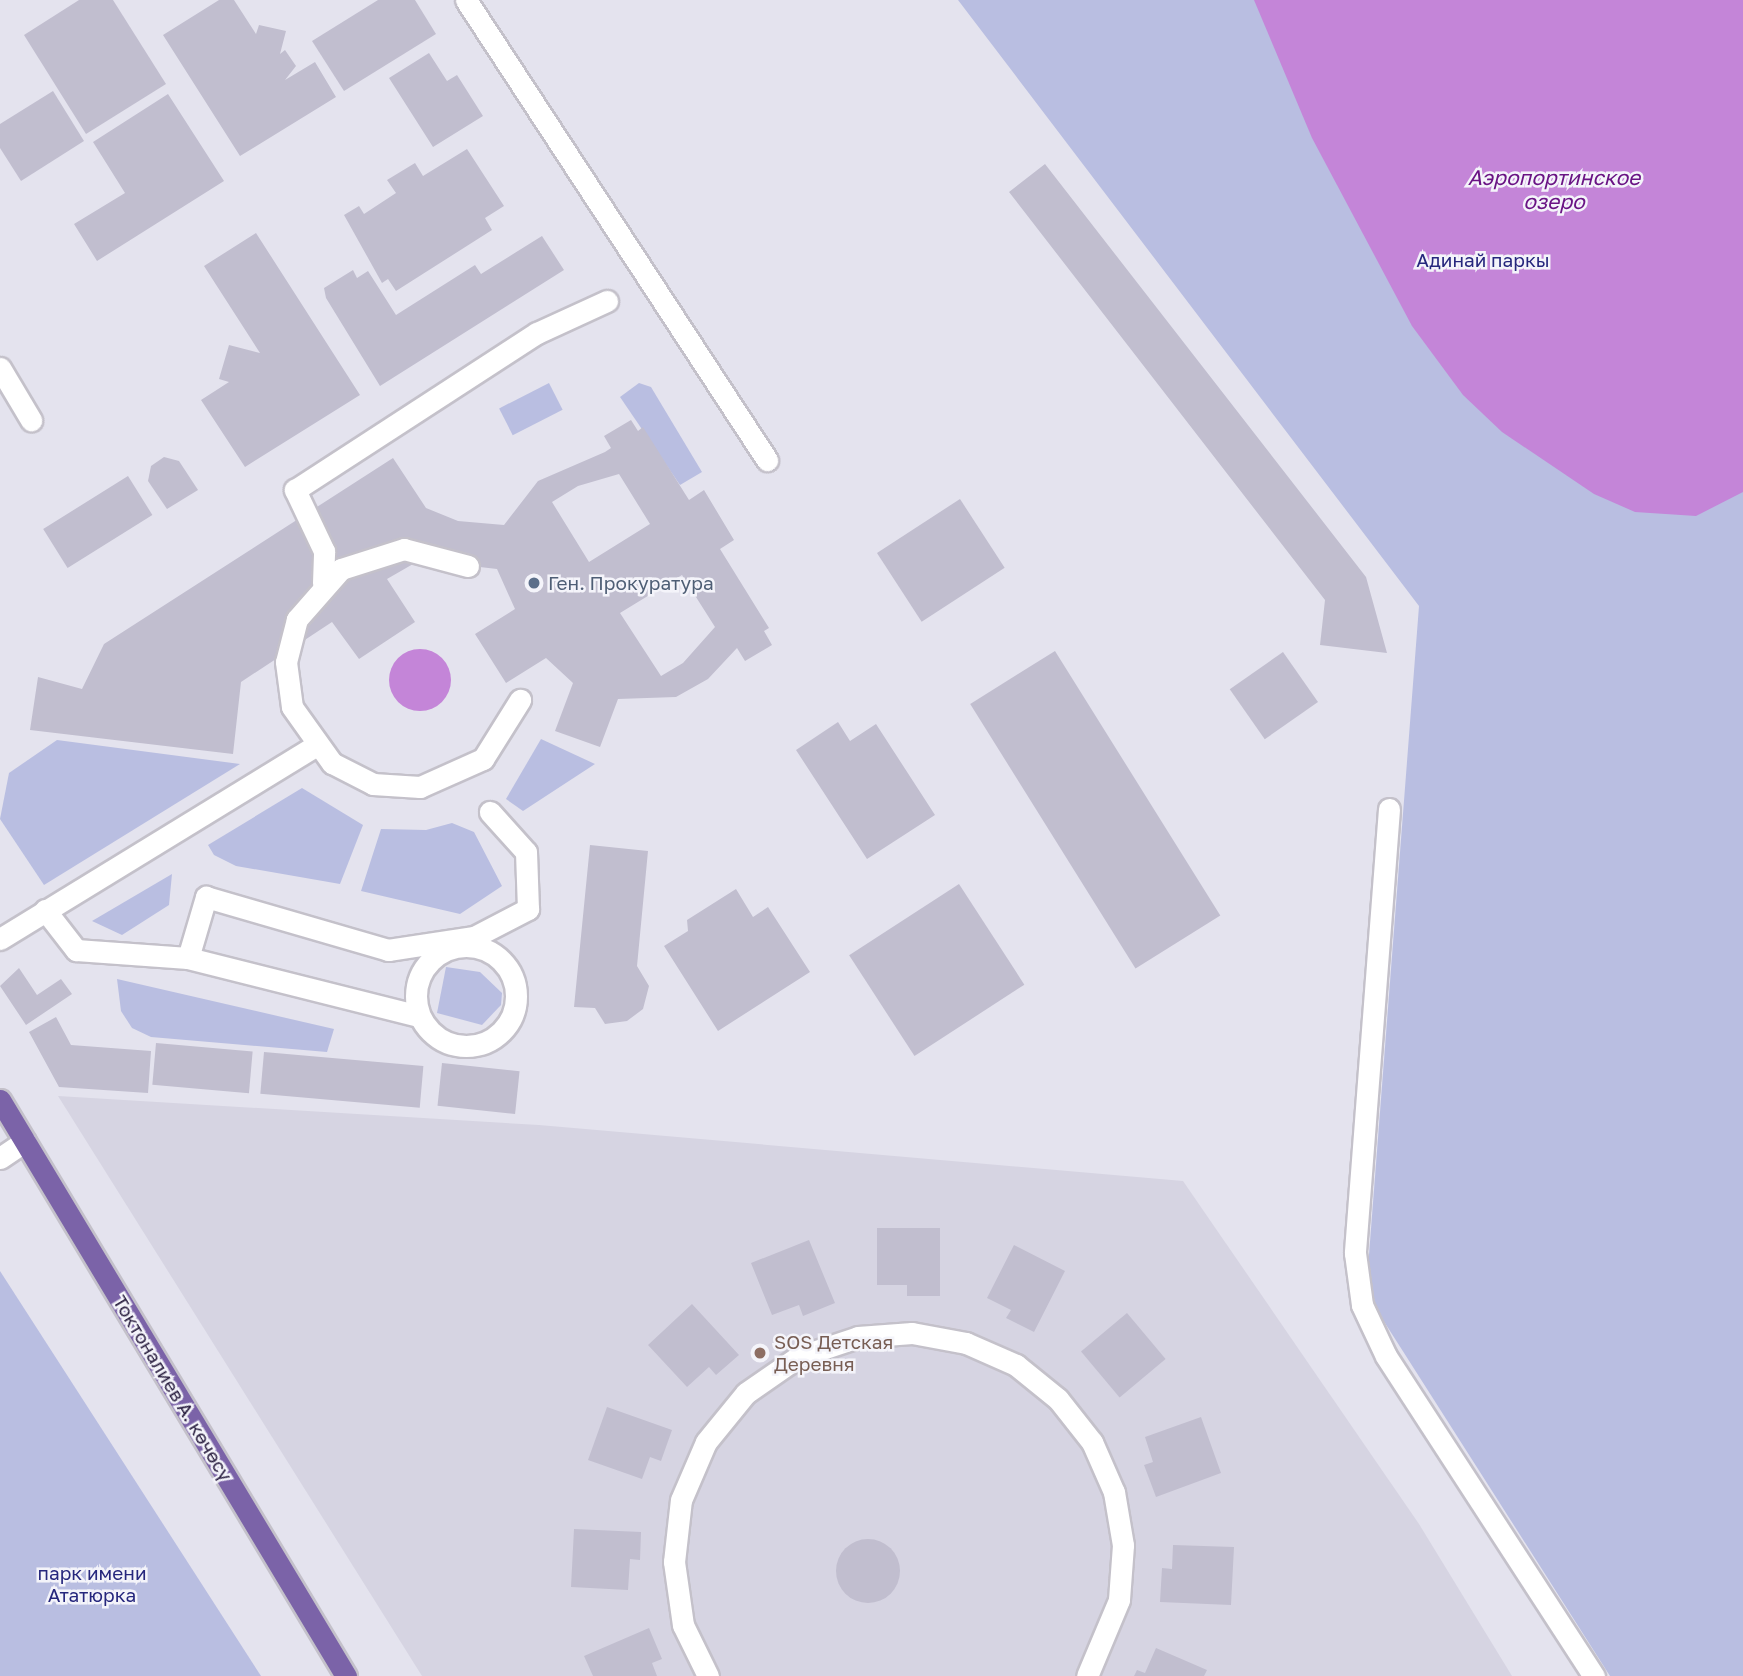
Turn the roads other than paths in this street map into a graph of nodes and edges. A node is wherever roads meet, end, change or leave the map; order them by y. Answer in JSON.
{"nodes":[{"id":1,"x":466,"y":0,"type":"edge"},
{"id":2,"x":607,"y":301,"type":"dead end"},
{"id":3,"x":0,"y":368,"type":"edge"},
{"id":4,"x":31,"y":420,"type":"dead end"},
{"id":5,"x":767,"y":460,"type":"dead end"},
{"id":6,"x":468,"y":566,"type":"dead end"},
{"id":7,"x":323,"y":583,"type":"junction"},
{"id":8,"x":520,"y":700,"type":"dead end"},
{"id":9,"x":315,"y":746,"type":"junction"},
{"id":10,"x":1389,"y":809,"type":"dead end"},
{"id":11,"x":490,"y":812,"type":"dead end"},
{"id":12,"x":45,"y":910,"type":"junction"},
{"id":13,"x":0,"y":939,"type":"edge"},
{"id":14,"x":188,"y":958,"type":"junction"},
{"id":15,"x":419,"y":1016,"type":"junction"},
{"id":16,"x":0,"y":1100,"type":"edge"},
{"id":17,"x":25,"y":1141,"type":"junction"},
{"id":18,"x":0,"y":1158,"type":"edge"},
{"id":19,"x":346,"y":1676,"type":"edge"},
{"id":20,"x":708,"y":1676,"type":"edge"},
{"id":21,"x":1087,"y":1676,"type":"edge"},
{"id":22,"x":1594,"y":1676,"type":"edge"}],
"edges":[{"from":1,"to":5,"type":"street"},
{"from":2,"to":7,"type":"street"},
{"from":3,"to":4,"type":"street"},
{"from":6,"to":7,"type":"street"},
{"from":7,"to":9,"type":"street"},
{"from":8,"to":9,"type":"street"},
{"from":9,"to":12,"type":"street"},
{"from":10,"to":22,"type":"street"},
{"from":11,"to":14,"type":"street"},
{"from":12,"to":13,"type":"street"},
{"from":12,"to":14,"type":"street"},
{"from":14,"to":15,"type":"street"},
{"from":15,"to":15,"type":"street"},
{"from":16,"to":17,"type":"main road","name":"Токтоналиев А. көчөсү"},
{"from":17,"to":18,"type":"street"},
{"from":17,"to":19,"type":"main road","name":"Токтоналиев А. көчөсү"},
{"from":20,"to":21,"type":"street"}]}
